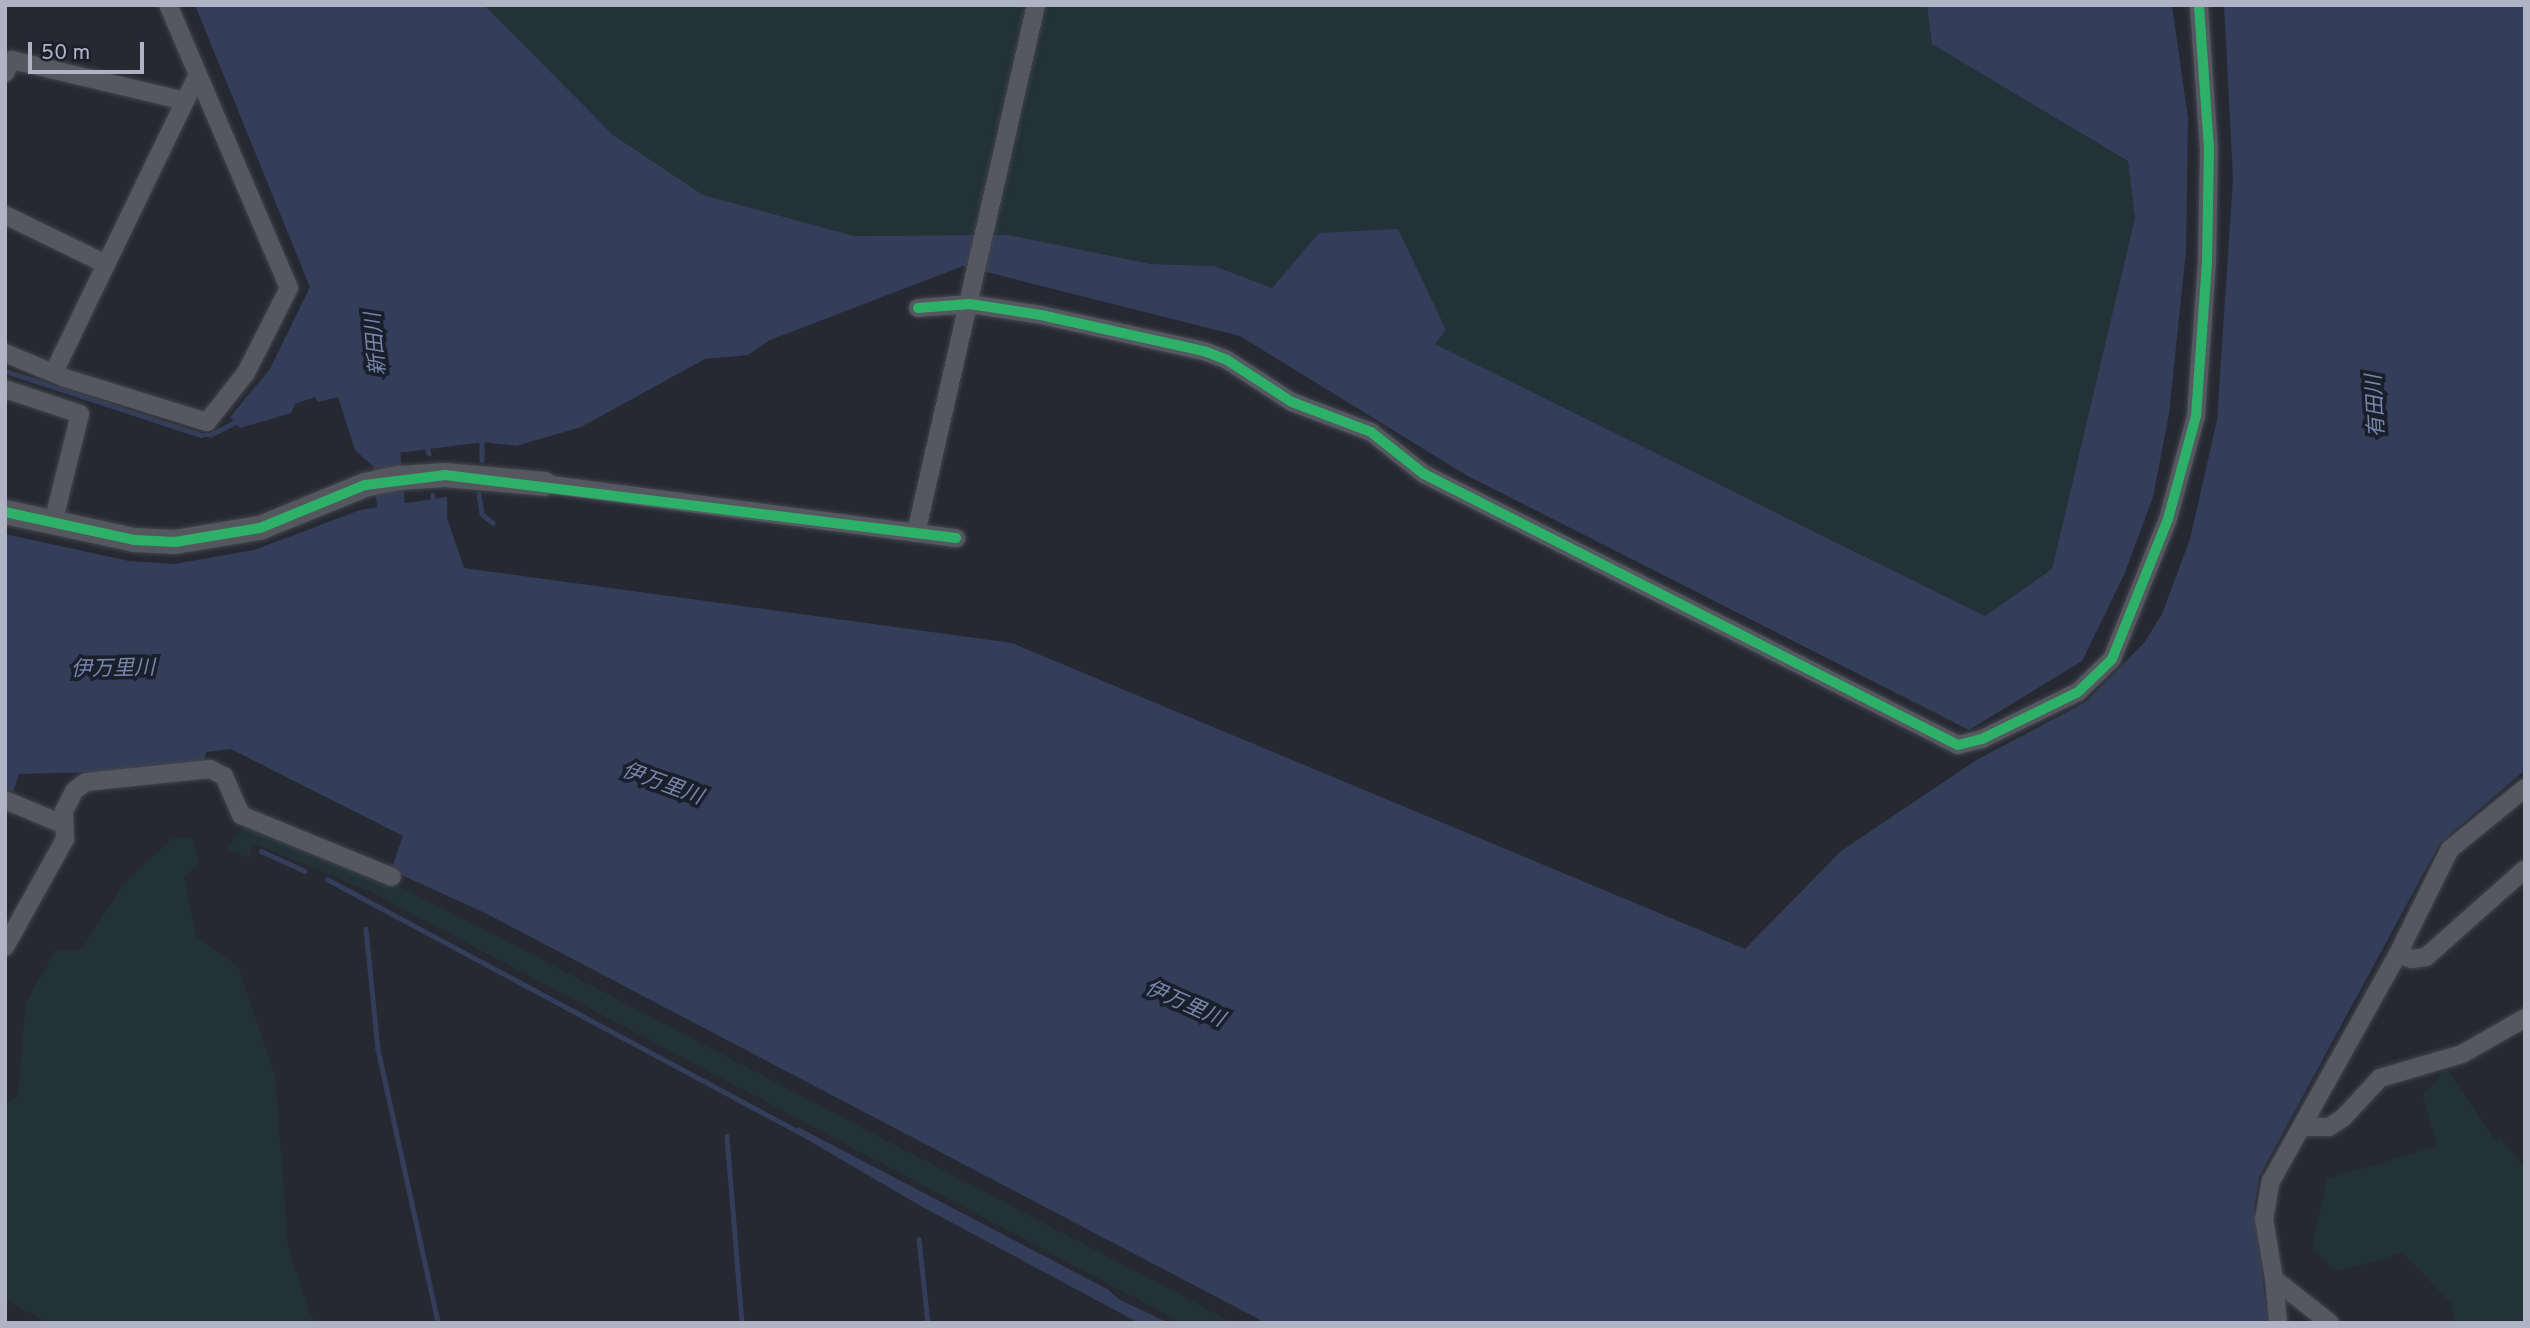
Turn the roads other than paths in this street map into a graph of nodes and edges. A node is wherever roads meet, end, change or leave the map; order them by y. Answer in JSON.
{"nodes":[{"id":1,"x":168,"y":5,"type":"edge"},
{"id":2,"x":1036,"y":5,"type":"edge"},
{"id":3,"x":2199,"y":5,"type":"edge"},
{"id":4,"x":5,"y":73,"type":"edge"},
{"id":5,"x":197,"y":76,"type":"junction"},
{"id":6,"x":185,"y":102,"type":"junction"},
{"id":7,"x":5,"y":215,"type":"edge"},
{"id":8,"x":106,"y":264,"type":"junction"},
{"id":9,"x":972,"y":297,"type":"junction"},
{"id":10,"x":918,"y":309,"type":"dead end"},
{"id":11,"x":5,"y":353,"type":"edge"},
{"id":12,"x":54,"y":372,"type":"junction"},
{"id":13,"x":5,"y":389,"type":"edge"},
{"id":14,"x":545,"y":484,"type":"joint"},
{"id":15,"x":5,"y":512,"type":"edge"},
{"id":16,"x":53,"y":523,"type":"junction"},
{"id":17,"x":916,"y":533,"type":"junction"},
{"id":18,"x":956,"y":538,"type":"dead end"},
{"id":19,"x":2525,"y":789,"type":"edge"},
{"id":20,"x":5,"y":800,"type":"edge"},
{"id":21,"x":62,"y":824,"type":"junction"},
{"id":22,"x":2525,"y":869,"type":"edge"},
{"id":23,"x":392,"y":877,"type":"dead end"},
{"id":24,"x":5,"y":947,"type":"edge"},
{"id":25,"x":2398,"y":954,"type":"junction"},
{"id":26,"x":2525,"y":1018,"type":"edge"},
{"id":27,"x":2303,"y":1127,"type":"junction"},
{"id":28,"x":2274,"y":1279,"type":"junction"},
{"id":29,"x":2278,"y":1323,"type":"edge"},
{"id":30,"x":2330,"y":1323,"type":"edge"}],
"edges":[{"from":1,"to":5,"type":"street"},
{"from":2,"to":9,"type":"street"},
{"from":3,"to":9,"type":"street"},
{"from":4,"to":6,"type":"street"},
{"from":5,"to":6,"type":"street"},
{"from":5,"to":12,"type":"street"},
{"from":6,"to":8,"type":"street"},
{"from":7,"to":8,"type":"street"},
{"from":8,"to":12,"type":"street"},
{"from":9,"to":10,"type":"street"},
{"from":9,"to":17,"type":"street"},
{"from":11,"to":12,"type":"street"},
{"from":13,"to":16,"type":"street"},
{"from":14,"to":16,"type":"street"},
{"from":14,"to":17,"type":"street"},
{"from":15,"to":16,"type":"street"},
{"from":17,"to":18,"type":"street"},
{"from":19,"to":25,"type":"street"},
{"from":20,"to":21,"type":"street"},
{"from":21,"to":23,"type":"street"},
{"from":21,"to":24,"type":"street"},
{"from":22,"to":25,"type":"street"},
{"from":25,"to":27,"type":"street"},
{"from":26,"to":27,"type":"street"},
{"from":27,"to":28,"type":"street"},
{"from":28,"to":29,"type":"street"},
{"from":28,"to":30,"type":"street"}]}
